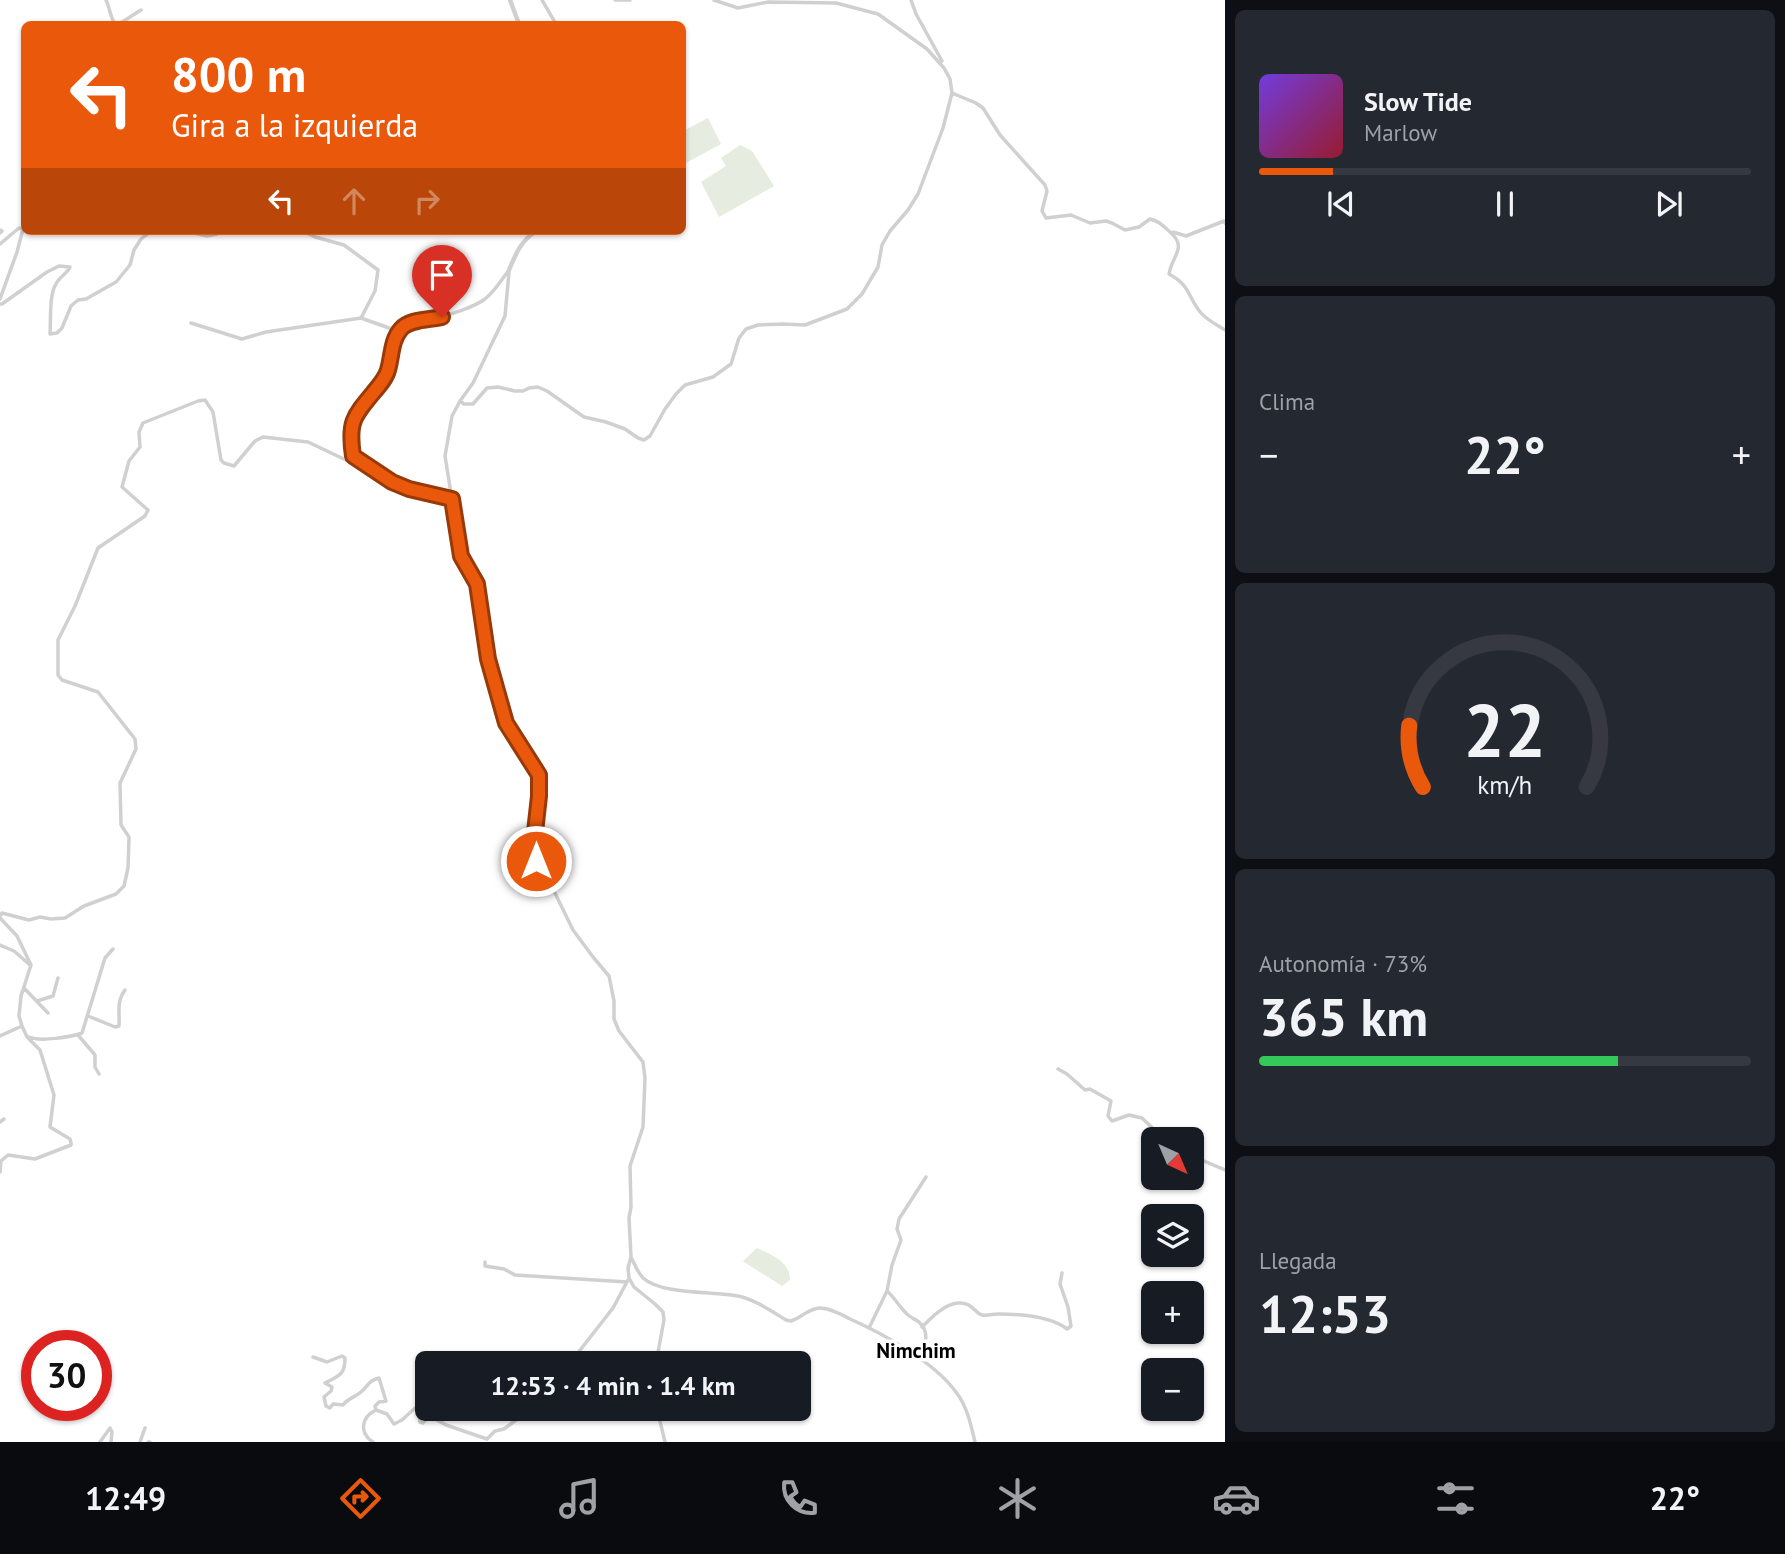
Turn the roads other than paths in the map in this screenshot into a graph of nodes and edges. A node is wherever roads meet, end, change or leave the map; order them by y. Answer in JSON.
{"nodes":[{"id":1,"x":106,"y":0,"type":"edge"},
{"id":2,"x":510,"y":0,"type":"edge"},
{"id":3,"x":542,"y":0,"type":"edge"},
{"id":4,"x":615,"y":0,"type":"edge"},
{"id":5,"x":630,"y":0,"type":"edge"},
{"id":6,"x":714,"y":0,"type":"edge"},
{"id":7,"x":911,"y":0,"type":"edge"},
{"id":8,"x":141,"y":10,"type":"dead end"},
{"id":9,"x":113,"y":21,"type":"edge"},
{"id":10,"x":124,"y":21,"type":"edge"},
{"id":11,"x":518,"y":21,"type":"edge"},
{"id":12,"x":554,"y":21,"type":"edge"},
{"id":13,"x":950,"y":79,"type":"junction"},
{"id":14,"x":953,"y":93,"type":"junction"},
{"id":15,"x":1225,"y":223,"type":"edge"},
{"id":16,"x":21,"y":228,"type":"edge"},
{"id":17,"x":1167,"y":230,"type":"junction"},
{"id":18,"x":21,"y":235,"type":"edge"},
{"id":19,"x":146,"y":235,"type":"edge"},
{"id":20,"x":311,"y":235,"type":"edge"},
{"id":21,"x":531,"y":235,"type":"edge"},
{"id":22,"x":0,"y":244,"type":"edge"},
{"id":23,"x":509,"y":270,"type":"junction"},
{"id":24,"x":0,"y":302,"type":"edge"},
{"id":25,"x":361,"y":318,"type":"junction"},
{"id":26,"x":191,"y":323,"type":"dead end"},
{"id":27,"x":400,"y":330,"type":"junction"},
{"id":28,"x":1225,"y":330,"type":"edge"},
{"id":29,"x":460,"y":401,"type":"junction"},
{"id":30,"x":353,"y":456,"type":"junction"},
{"id":31,"x":452,"y":499,"type":"junction"},
{"id":32,"x":0,"y":917,"type":"edge"},
{"id":33,"x":0,"y":945,"type":"edge"},
{"id":34,"x":113,"y":948,"type":"dead end"},
{"id":35,"x":31,"y":965,"type":"junction"},
{"id":36,"x":58,"y":978,"type":"dead end"},
{"id":37,"x":24,"y":988,"type":"junction"},
{"id":38,"x":125,"y":990,"type":"dead end"},
{"id":39,"x":37,"y":1001,"type":"junction"},
{"id":40,"x":48,"y":1013,"type":"dead end"},
{"id":41,"x":88,"y":1016,"type":"junction"},
{"id":42,"x":22,"y":1026,"type":"junction"},
{"id":43,"x":78,"y":1035,"type":"junction"},
{"id":44,"x":0,"y":1036,"type":"edge"},
{"id":45,"x":27,"y":1037,"type":"junction"},
{"id":46,"x":1058,"y":1069,"type":"dead end"},
{"id":47,"x":99,"y":1074,"type":"dead end"},
{"id":48,"x":1151,"y":1127,"type":"edge"},
{"id":49,"x":1,"y":1161,"type":"edge"},
{"id":50,"x":1204,"y":1161,"type":"edge"},
{"id":51,"x":1225,"y":1170,"type":"edge"},
{"id":52,"x":0,"y":1172,"type":"edge"},
{"id":53,"x":926,"y":1177,"type":"dead end"},
{"id":54,"x":631,"y":1257,"type":"junction"},
{"id":55,"x":485,"y":1262,"type":"dead end"},
{"id":56,"x":1062,"y":1273,"type":"dead end"},
{"id":57,"x":628,"y":1280,"type":"junction"},
{"id":58,"x":887,"y":1291,"type":"junction"},
{"id":59,"x":922,"y":1327,"type":"junction"},
{"id":60,"x":869,"y":1328,"type":"junction"},
{"id":61,"x":579,"y":1351,"type":"edge"},
{"id":62,"x":658,"y":1351,"type":"edge"},
{"id":63,"x":313,"y":1357,"type":"dead end"},
{"id":64,"x":918,"y":1358,"type":"junction"},
{"id":65,"x":415,"y":1408,"type":"edge"},
{"id":66,"x":376,"y":1410,"type":"junction"},
{"id":67,"x":439,"y":1421,"type":"edge"},
{"id":68,"x":515,"y":1421,"type":"edge"},
{"id":69,"x":660,"y":1421,"type":"edge"},
{"id":70,"x":145,"y":1428,"type":"dead end"},
{"id":71,"x":478,"y":1437,"type":"junction"},
{"id":72,"x":100,"y":1442,"type":"edge"},
{"id":73,"x":111,"y":1442,"type":"edge"},
{"id":74,"x":140,"y":1442,"type":"edge"},
{"id":75,"x":373,"y":1442,"type":"edge"},
{"id":76,"x":474,"y":1442,"type":"edge"},
{"id":77,"x":666,"y":1442,"type":"edge"},
{"id":78,"x":975,"y":1442,"type":"edge"}],
"edges":[{"from":1,"to":9,"type":"street"},
{"from":2,"to":11,"type":"street"},
{"from":3,"to":12,"type":"street"},
{"from":4,"to":5,"type":"street"},
{"from":6,"to":13,"type":"street"},
{"from":7,"to":13,"type":"street"},
{"from":8,"to":10,"type":"street"},
{"from":13,"to":14,"type":"street"},
{"from":14,"to":17,"type":"street"},
{"from":14,"to":29,"type":"street"},
{"from":15,"to":17,"type":"street"},
{"from":16,"to":22,"type":"street"},
{"from":17,"to":28,"type":"street"},
{"from":18,"to":24,"type":"street"},
{"from":19,"to":24,"type":"street"},
{"from":20,"to":25,"type":"street"},
{"from":21,"to":23,"type":"street"},
{"from":23,"to":27,"type":"street"},
{"from":23,"to":29,"type":"street"},
{"from":25,"to":26,"type":"street"},
{"from":25,"to":27,"type":"street"},
{"from":27,"to":30,"type":"street"},
{"from":29,"to":31,"type":"street"},
{"from":30,"to":31,"type":"street"},
{"from":30,"to":32,"type":"street"},
{"from":31,"to":54,"type":"street"},
{"from":32,"to":35,"type":"street"},
{"from":33,"to":35,"type":"street"},
{"from":34,"to":41,"type":"street"},
{"from":35,"to":37,"type":"street"},
{"from":36,"to":39,"type":"street"},
{"from":37,"to":39,"type":"street"},
{"from":37,"to":42,"type":"street"},
{"from":38,"to":41,"type":"street"},
{"from":39,"to":40,"type":"street"},
{"from":41,"to":43,"type":"street"},
{"from":42,"to":44,"type":"street"},
{"from":42,"to":45,"type":"street"},
{"from":43,"to":45,"type":"street"},
{"from":43,"to":47,"type":"street"},
{"from":45,"to":49,"type":"street"},
{"from":46,"to":48,"type":"street"},
{"from":49,"to":52,"type":"street"},
{"from":50,"to":51,"type":"street"},
{"from":53,"to":58,"type":"street"},
{"from":54,"to":57,"type":"street"},
{"from":54,"to":60,"type":"street"},
{"from":55,"to":57,"type":"street"},
{"from":56,"to":59,"type":"street"},
{"from":57,"to":61,"type":"street"},
{"from":57,"to":62,"type":"street"},
{"from":58,"to":59,"type":"street"},
{"from":58,"to":60,"type":"street"},
{"from":59,"to":64,"type":"street"},
{"from":60,"to":64,"type":"street"},
{"from":63,"to":66,"type":"street"},
{"from":64,"to":78,"type":"street"},
{"from":65,"to":66,"type":"street"},
{"from":66,"to":75,"type":"street"},
{"from":67,"to":71,"type":"street"},
{"from":68,"to":71,"type":"street"},
{"from":69,"to":77,"type":"street"},
{"from":70,"to":74,"type":"street"},
{"from":71,"to":76,"type":"street"},
{"from":72,"to":73,"type":"street"}]}
